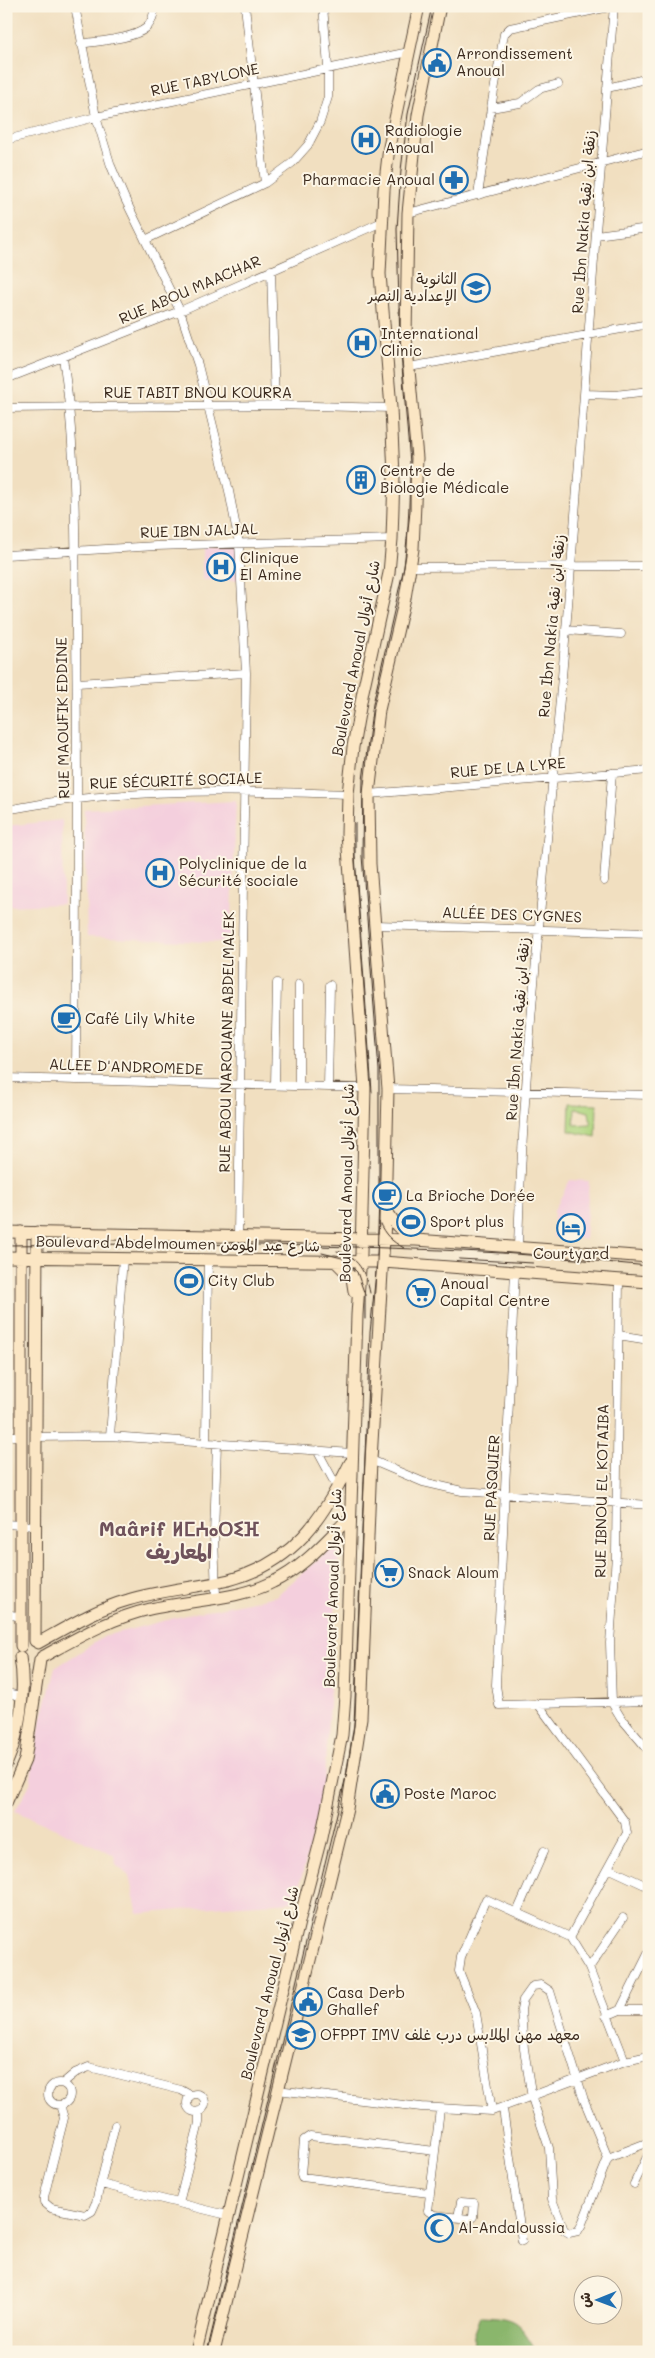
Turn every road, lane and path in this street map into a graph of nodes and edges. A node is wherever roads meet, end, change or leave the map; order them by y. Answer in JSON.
{"nodes":[{"id":1,"x":75,"y":6,"type":"edge"},
{"id":2,"x":155,"y":6,"type":"edge"},
{"id":3,"x":245,"y":6,"type":"edge"},
{"id":4,"x":323,"y":6,"type":"edge"},
{"id":5,"x":419,"y":6,"type":"edge"},
{"id":6,"x":440,"y":6,"type":"edge"},
{"id":7,"x":614,"y":6,"type":"edge"},
{"id":8,"x":81,"y":44,"type":"junction"},
{"id":9,"x":409,"y":52,"type":"junction"},
{"id":10,"x":328,"y":68,"type":"junction"},
{"id":11,"x":649,"y":78,"type":"edge"},
{"id":12,"x":254,"y":84,"type":"junction"},
{"id":13,"x":558,"y":84,"type":"dead end"},
{"id":14,"x":607,"y":88,"type":"junction"},
{"id":15,"x":490,"y":108,"type":"junction"},
{"id":16,"x":96,"y":117,"type":"junction"},
{"id":17,"x":6,"y":140,"type":"edge"},
{"id":18,"x":649,"y":150,"type":"edge"},
{"id":19,"x":600,"y":162,"type":"junction"},
{"id":20,"x":265,"y":183,"type":"junction"},
{"id":21,"x":478,"y":195,"type":"junction"},
{"id":22,"x":408,"y":212,"type":"junction"},
{"id":23,"x":382,"y":222,"type":"junction"},
{"id":24,"x":649,"y":228,"type":"edge"},
{"id":25,"x":596,"y":235,"type":"junction"},
{"id":26,"x":145,"y":240,"type":"junction"},
{"id":27,"x":271,"y":270,"type":"junction"},
{"id":28,"x":180,"y":311,"type":"junction"},
{"id":29,"x":649,"y":324,"type":"edge"},
{"id":30,"x":590,"y":334,"type":"junction"},
{"id":31,"x":63,"y":358,"type":"junction"},
{"id":32,"x":409,"y":367,"type":"junction"},
{"id":33,"x":6,"y":379,"type":"edge"},
{"id":34,"x":649,"y":391,"type":"edge"},
{"id":35,"x":585,"y":394,"type":"junction"},
{"id":36,"x":275,"y":405,"type":"junction"},
{"id":37,"x":209,"y":406,"type":"junction"},
{"id":38,"x":71,"y":407,"type":"junction"},
{"id":39,"x":6,"y":408,"type":"edge"},
{"id":40,"x":391,"y":408,"type":"junction"},
{"id":41,"x":392,"y":539,"type":"junction"},
{"id":42,"x":239,"y":543,"type":"junction"},
{"id":43,"x":75,"y":551,"type":"junction"},
{"id":44,"x":6,"y":555,"type":"edge"},
{"id":45,"x":570,"y":566,"type":"junction"},
{"id":46,"x":649,"y":566,"type":"edge"},
{"id":47,"x":411,"y":567,"type":"junction"},
{"id":48,"x":566,"y":630,"type":"junction"},
{"id":49,"x":621,"y":634,"type":"dead end"},
{"id":50,"x":246,"y":673,"type":"junction"},
{"id":51,"x":76,"y":683,"type":"junction"},
{"id":52,"x":649,"y":770,"type":"edge"},
{"id":53,"x":612,"y":773,"type":"junction"},
{"id":54,"x":552,"y":778,"type":"junction"},
{"id":55,"x":244,"y":791,"type":"junction"},
{"id":56,"x":348,"y":794,"type":"junction"},
{"id":57,"x":369,"y":794,"type":"junction"},
{"id":58,"x":78,"y":799,"type":"junction"},
{"id":59,"x":6,"y":810,"type":"edge"},
{"id":60,"x":604,"y":881,"type":"dead end"},
{"id":61,"x":375,"y":925,"type":"junction"},
{"id":62,"x":539,"y":930,"type":"junction"},
{"id":63,"x":649,"y":933,"type":"edge"},
{"id":64,"x":277,"y":983,"type":"dead end"},
{"id":65,"x":300,"y":984,"type":"dead end"},
{"id":66,"x":330,"y":985,"type":"dead end"},
{"id":67,"x":6,"y":1078,"type":"edge"},
{"id":68,"x":76,"y":1080,"type":"junction"},
{"id":69,"x":241,"y":1084,"type":"junction"},
{"id":70,"x":275,"y":1085,"type":"junction"},
{"id":71,"x":299,"y":1086,"type":"junction"},
{"id":72,"x":328,"y":1086,"type":"junction"},
{"id":73,"x":365,"y":1088,"type":"junction"},
{"id":74,"x":388,"y":1089,"type":"junction"},
{"id":75,"x":526,"y":1092,"type":"junction"},
{"id":76,"x":649,"y":1095,"type":"edge"},
{"id":77,"x":385,"y":1207,"type":"junction"},
{"id":78,"x":6,"y":1232,"type":"edge"},
{"id":79,"x":21,"y":1232,"type":"junction"},
{"id":80,"x":37,"y":1232,"type":"junction"},
{"id":81,"x":238,"y":1236,"type":"junction"},
{"id":82,"x":361,"y":1238,"type":"junction"},
{"id":83,"x":384,"y":1239,"type":"junction"},
{"id":84,"x":416,"y":1240,"type":"junction"},
{"id":85,"x":518,"y":1247,"type":"junction"},
{"id":86,"x":6,"y":1257,"type":"edge"},
{"id":87,"x":21,"y":1257,"type":"junction"},
{"id":88,"x":37,"y":1257,"type":"junction"},
{"id":89,"x":649,"y":1257,"type":"edge"},
{"id":90,"x":123,"y":1258,"type":"junction"},
{"id":91,"x":208,"y":1260,"type":"junction"},
{"id":92,"x":335,"y":1261,"type":"junction"},
{"id":93,"x":361,"y":1262,"type":"junction"},
{"id":94,"x":383,"y":1262,"type":"junction"},
{"id":95,"x":516,"y":1272,"type":"junction"},
{"id":96,"x":619,"y":1279,"type":"junction"},
{"id":97,"x":649,"y":1282,"type":"edge"},
{"id":98,"x":357,"y":1315,"type":"junction"},
{"id":99,"x":618,"y":1335,"type":"junction"},
{"id":100,"x":649,"y":1340,"type":"edge"},
{"id":101,"x":6,"y":1435,"type":"edge"},
{"id":102,"x":110,"y":1436,"type":"junction"},
{"id":103,"x":22,"y":1437,"type":"junction"},
{"id":104,"x":36,"y":1437,"type":"junction"},
{"id":105,"x":206,"y":1442,"type":"junction"},
{"id":106,"x":217,"y":1442,"type":"junction"},
{"id":107,"x":317,"y":1450,"type":"junction"},
{"id":108,"x":352,"y":1456,"type":"junction"},
{"id":109,"x":372,"y":1460,"type":"junction"},
{"id":110,"x":338,"y":1489,"type":"junction"},
{"id":111,"x":506,"y":1495,"type":"junction"},
{"id":112,"x":617,"y":1503,"type":"junction"},
{"id":113,"x":649,"y":1505,"type":"edge"},
{"id":114,"x":350,"y":1520,"type":"junction"},
{"id":115,"x":6,"y":1524,"type":"edge"},
{"id":116,"x":21,"y":1525,"type":"junction"},
{"id":117,"x":34,"y":1526,"type":"junction"},
{"id":118,"x":215,"y":1582,"type":"junction"},
{"id":119,"x":216,"y":1597,"type":"junction"},
{"id":120,"x":6,"y":1614,"type":"edge"},
{"id":121,"x":22,"y":1617,"type":"junction"},
{"id":122,"x":37,"y":1642,"type":"junction"},
{"id":123,"x":21,"y":1651,"type":"junction"},
{"id":124,"x":41,"y":1658,"type":"junction"},
{"id":125,"x":6,"y":1693,"type":"edge"},
{"id":126,"x":21,"y":1696,"type":"junction"},
{"id":127,"x":649,"y":1701,"type":"edge"},
{"id":128,"x":612,"y":1703,"type":"junction"},
{"id":129,"x":538,"y":1704,"type":"junction"},
{"id":130,"x":649,"y":1751,"type":"edge"},
{"id":131,"x":6,"y":1765,"type":"edge"},
{"id":132,"x":6,"y":1803,"type":"edge"},
{"id":133,"x":544,"y":1851,"type":"dead end"},
{"id":134,"x":608,"y":1868,"type":"junction"},
{"id":135,"x":649,"y":1887,"type":"edge"},
{"id":136,"x":517,"y":1912,"type":"junction"},
{"id":137,"x":623,"y":1918,"type":"dead end"},
{"id":138,"x":570,"y":1937,"type":"junction"},
{"id":139,"x":649,"y":1952,"type":"edge"},
{"id":140,"x":589,"y":1968,"type":"junction"},
{"id":141,"x":620,"y":2010,"type":"junction"},
{"id":142,"x":649,"y":2010,"type":"edge"},
{"id":143,"x":606,"y":2016,"type":"junction"},
{"id":144,"x":649,"y":2056,"type":"edge"},
{"id":145,"x":625,"y":2061,"type":"junction"},
{"id":146,"x":578,"y":2080,"type":"junction"},
{"id":147,"x":63,"y":2083,"type":"junction"},
{"id":148,"x":277,"y":2090,"type":"junction"},
{"id":149,"x":190,"y":2096,"type":"junction"},
{"id":150,"x":532,"y":2098,"type":"junction"},
{"id":151,"x":60,"y":2105,"type":"junction"},
{"id":152,"x":503,"y":2108,"type":"junction"},
{"id":153,"x":440,"y":2109,"type":"junction"},
{"id":154,"x":199,"y":2111,"type":"junction"},
{"id":155,"x":492,"y":2111,"type":"junction"},
{"id":156,"x":6,"y":2125,"type":"edge"},
{"id":157,"x":116,"y":2125,"type":"dead end"},
{"id":158,"x":6,"y":2141,"type":"edge"},
{"id":159,"x":649,"y":2142,"type":"edge"},
{"id":160,"x":435,"y":2151,"type":"junction"},
{"id":161,"x":649,"y":2153,"type":"edge"},
{"id":162,"x":608,"y":2158,"type":"junction"},
{"id":163,"x":101,"y":2184,"type":"junction"},
{"id":164,"x":634,"y":2184,"type":"dead end"},
{"id":165,"x":430,"y":2193,"type":"junction"},
{"id":166,"x":179,"y":2203,"type":"junction"},
{"id":167,"x":227,"y":2215,"type":"junction"},
{"id":168,"x":458,"y":2217,"type":"dead end"},
{"id":169,"x":522,"y":2241,"type":"dead end"},
{"id":170,"x":196,"y":2352,"type":"edge"},
{"id":171,"x":214,"y":2352,"type":"edge"}],
"edges":[{"from":1,"to":8,"type":"street","name":"RUE ABOU NAROUANE ABDELMALEK"},
{"from":2,"to":8,"type":"street"},
{"from":3,"to":12,"type":"street"},
{"from":4,"to":10,"type":"street"},
{"from":5,"to":9,"type":"main road","name":"Boulevard Anoual شارع أنوال"},
{"from":6,"to":22,"type":"main road"},
{"from":7,"to":14,"type":"street","name":"Rue Ibn Nakia زنقة ابن نقية"},
{"from":7,"to":15,"type":"street"},
{"from":8,"to":16,"type":"street","name":"RUE ABOU NAROUANE ABDELMALEK"},
{"from":9,"to":10,"type":"street","name":"RUE TABYLONE"},
{"from":9,"to":23,"type":"main road","name":"Boulevard Anoual شارع أنوال"},
{"from":10,"to":12,"type":"street","name":"RUE TABYLONE"},
{"from":10,"to":20,"type":"street"},
{"from":11,"to":14,"type":"street"},
{"from":12,"to":16,"type":"street","name":"RUE TABYLONE"},
{"from":12,"to":20,"type":"street"},
{"from":13,"to":15,"type":"street"},
{"from":14,"to":19,"type":"street","name":"Rue Ibn Nakia زنقة ابن نقية"},
{"from":15,"to":21,"type":"street"},
{"from":16,"to":17,"type":"street","name":"RUE TABYLONE"},
{"from":16,"to":26,"type":"street","name":"RUE ABOU NAROUANE ABDELMALEK"},
{"from":18,"to":19,"type":"street"},
{"from":19,"to":21,"type":"street"},
{"from":19,"to":25,"type":"street","name":"Rue Ibn Nakia زنقة ابن نقية"},
{"from":20,"to":26,"type":"street"},
{"from":21,"to":22,"type":"street"},
{"from":22,"to":32,"type":"main road"},
{"from":23,"to":27,"type":"street","name":"RUE ABOU MAACHAR"},
{"from":23,"to":40,"type":"main road","name":"Boulevard Anoual شارع أنوال"},
{"from":24,"to":25,"type":"street"},
{"from":25,"to":30,"type":"street","name":"Rue Ibn Nakia زنقة ابن نقية"},
{"from":26,"to":28,"type":"street","name":"RUE ABOU NAROUANE ABDELMALEK"},
{"from":27,"to":28,"type":"street","name":"RUE ABOU MAACHAR"},
{"from":27,"to":36,"type":"street"},
{"from":28,"to":31,"type":"street","name":"RUE ABOU MAACHAR"},
{"from":28,"to":37,"type":"street","name":"RUE ABOU NAROUANE ABDELMALEK"},
{"from":29,"to":30,"type":"street"},
{"from":30,"to":32,"type":"street"},
{"from":30,"to":35,"type":"street","name":"Rue Ibn Nakia زنقة ابن نقية"},
{"from":31,"to":33,"type":"street","name":"RUE ABOU MAACHAR"},
{"from":31,"to":38,"type":"street","name":"RUE MAOUFIK EDDINE"},
{"from":32,"to":47,"type":"main road"},
{"from":34,"to":35,"type":"street"},
{"from":35,"to":45,"type":"street","name":"Rue Ibn Nakia زنقة ابن نقية"},
{"from":36,"to":37,"type":"street","name":"RUE TABIT BNOU KOURRA"},
{"from":36,"to":40,"type":"street","name":"RUE TABIT BNOU KOURRA"},
{"from":37,"to":38,"type":"street","name":"RUE TABIT BNOU KOURRA"},
{"from":37,"to":42,"type":"street","name":"RUE ABOU NAROUANE ABDELMALEK"},
{"from":38,"to":39,"type":"street","name":"RUE TABIT BNOU KOURRA"},
{"from":38,"to":43,"type":"street","name":"RUE MAOUFIK EDDINE"},
{"from":40,"to":41,"type":"main road","name":"Boulevard Anoual شارع أنوال"},
{"from":41,"to":42,"type":"street","name":"RUE IBN JALJAL"},
{"from":41,"to":56,"type":"main road","name":"Boulevard Anoual شارع أنوال"},
{"from":42,"to":43,"type":"street","name":"RUE IBN JALJAL"},
{"from":42,"to":50,"type":"street","name":"RUE ABOU NAROUANE ABDELMALEK"},
{"from":43,"to":44,"type":"street","name":"RUE IBN JALJAL"},
{"from":43,"to":51,"type":"street","name":"RUE MAOUFIK EDDINE"},
{"from":45,"to":46,"type":"street"},
{"from":45,"to":47,"type":"street"},
{"from":45,"to":48,"type":"street","name":"Rue Ibn Nakia زنقة ابن نقية"},
{"from":47,"to":57,"type":"main road"},
{"from":48,"to":49,"type":"street"},
{"from":48,"to":54,"type":"street","name":"Rue Ibn Nakia زنقة ابن نقية"},
{"from":50,"to":51,"type":"street"},
{"from":50,"to":55,"type":"street","name":"RUE ABOU NAROUANE ABDELMALEK"},
{"from":51,"to":58,"type":"street","name":"RUE MAOUFIK EDDINE"},
{"from":52,"to":53,"type":"street","name":"RUE DE LA LYRE"},
{"from":53,"to":54,"type":"street","name":"RUE DE LA LYRE"},
{"from":53,"to":60,"type":"street"},
{"from":54,"to":57,"type":"street","name":"RUE DE LA LYRE"},
{"from":54,"to":62,"type":"street","name":"Rue Ibn Nakia زنقة ابن نقية"},
{"from":55,"to":56,"type":"street","name":"RUE SÉCURITÉ SOCIALE"},
{"from":55,"to":58,"type":"street","name":"RUE SÉCURITÉ SOCIALE"},
{"from":55,"to":69,"type":"street","name":"RUE ABOU NAROUANE ABDELMALEK"},
{"from":56,"to":73,"type":"main road","name":"Boulevard Anoual شارع أنوال"},
{"from":57,"to":61,"type":"main road"},
{"from":58,"to":59,"type":"street","name":"RUE SÉCURITÉ SOCIALE"},
{"from":58,"to":68,"type":"street","name":"RUE MAOUFIK EDDINE"},
{"from":61,"to":62,"type":"street","name":"ALLÉE DES CYGNES"},
{"from":61,"to":74,"type":"main road"},
{"from":62,"to":63,"type":"street","name":"ALLÉE DES CYGNES"},
{"from":62,"to":75,"type":"street","name":"Rue Ibn Nakia زنقة ابن نقية"},
{"from":64,"to":70,"type":"street"},
{"from":65,"to":71,"type":"street"},
{"from":66,"to":72,"type":"street"},
{"from":67,"to":68,"type":"street","name":"ALLEE D'ANDROMEDE"},
{"from":68,"to":69,"type":"street","name":"ALLEE D'ANDROMEDE"},
{"from":69,"to":70,"type":"street","name":"ALLEE D'ANDROMEDE"},
{"from":69,"to":81,"type":"street","name":"RUE ABOU NAROUANE ABDELMALEK"},
{"from":70,"to":71,"type":"street","name":"ALLEE D'ANDROMEDE"},
{"from":71,"to":72,"type":"street","name":"ALLEE D'ANDROMEDE"},
{"from":72,"to":73,"type":"street","name":"ALLEE D'ANDROMEDE"},
{"from":73,"to":82,"type":"main road","name":"Boulevard Anoual شارع أنوال"},
{"from":74,"to":75,"type":"street"},
{"from":74,"to":77,"type":"main road"},
{"from":75,"to":76,"type":"street"},
{"from":75,"to":85,"type":"street","name":"Rue Ibn Nakia زنقة ابن نقية"},
{"from":77,"to":83,"type":"main road"},
{"from":77,"to":84,"type":"main road"},
{"from":78,"to":79,"type":"main road","name":"Boulevard Abdelmoumen شارع عبد المومن"},
{"from":79,"to":80,"type":"main road","name":"Boulevard Abdelmoumen شارع عبد المومن"},
{"from":79,"to":87,"type":"main road"},
{"from":80,"to":81,"type":"main road","name":"Boulevard Abdelmoumen شارع عبد المومن"},
{"from":80,"to":88,"type":"main road"},
{"from":81,"to":82,"type":"main road","name":"Boulevard Abdelmoumen شارع عبد المومن"},
{"from":82,"to":83,"type":"main road","name":"Boulevard Abdelmoumen شارع عبد المومن"},
{"from":82,"to":93,"type":"main road","name":"Boulevard Anoual شارع أنوال"},
{"from":83,"to":84,"type":"main road","name":"Boulevard Abdelmoumen شارع عبد المومن"},
{"from":83,"to":94,"type":"main road"},
{"from":84,"to":85,"type":"main road","name":"Boulevard Abdelmoumen شارع عبد المومن"},
{"from":85,"to":89,"type":"main road","name":"Boulevard Abdelmoumen شارع عبد المومن"},
{"from":86,"to":87,"type":"main road","name":"Boulevard Abdelmoumen شارع عبد المومن"},
{"from":87,"to":88,"type":"main road","name":"Boulevard Abdelmoumen شارع عبد المومن"},
{"from":87,"to":103,"type":"main road"},
{"from":88,"to":90,"type":"main road","name":"Boulevard Abdelmoumen شارع عبد المومن"},
{"from":88,"to":104,"type":"main road"},
{"from":90,"to":91,"type":"main road","name":"Boulevard Abdelmoumen شارع عبد المومن"},
{"from":90,"to":102,"type":"street"},
{"from":91,"to":92,"type":"main road","name":"Boulevard Abdelmoumen شارع عبد المومن"},
{"from":91,"to":105,"type":"street"},
{"from":92,"to":93,"type":"main road","name":"Boulevard Abdelmoumen شارع عبد المومن"},
{"from":92,"to":98,"type":"main road"},
{"from":93,"to":94,"type":"main road","name":"Boulevard Abdelmoumen شارع عبد المومن"},
{"from":93,"to":98,"type":"main road","name":"Boulevard Anoual شارع أنوال"},
{"from":94,"to":95,"type":"main road","name":"Boulevard Abdelmoumen شارع عبد المومن"},
{"from":94,"to":109,"type":"main road"},
{"from":95,"to":96,"type":"main road","name":"Boulevard Abdelmoumen شارع عبد المومن"},
{"from":95,"to":111,"type":"street","name":"RUE PASQUIER"},
{"from":96,"to":97,"type":"main road","name":"Boulevard Abdelmoumen شارع عبد المومن"},
{"from":96,"to":99,"type":"street","name":"RUE IBNOU EL KOTAIBA"},
{"from":98,"to":108,"type":"main road","name":"Boulevard Anoual شارع أنوال"},
{"from":99,"to":100,"type":"street"},
{"from":99,"to":112,"type":"street","name":"RUE IBNOU EL KOTAIBA"},
{"from":101,"to":103,"type":"street"},
{"from":102,"to":104,"type":"street"},
{"from":102,"to":105,"type":"street"},
{"from":103,"to":116,"type":"main road"},
{"from":104,"to":117,"type":"main road"},
{"from":105,"to":106,"type":"street"},
{"from":106,"to":107,"type":"street"},
{"from":106,"to":118,"type":"street"},
{"from":107,"to":108,"type":"street"},
{"from":107,"to":110,"type":"street"},
{"from":108,"to":110,"type":"main road"},
{"from":108,"to":114,"type":"main road","name":"Boulevard Anoual شارع أنوال"},
{"from":109,"to":111,"type":"street"},
{"from":109,"to":148,"type":"main road"},
{"from":110,"to":118,"type":"main road"},
{"from":111,"to":112,"type":"street"},
{"from":111,"to":129,"type":"street","name":"RUE PASQUIER"},
{"from":112,"to":113,"type":"street"},
{"from":112,"to":128,"type":"street","name":"RUE IBNOU EL KOTAIBA"},
{"from":114,"to":119,"type":"main road"},
{"from":114,"to":167,"type":"main road","name":"Boulevard Anoual شارع أنوال"},
{"from":115,"to":116,"type":"street"},
{"from":116,"to":117,"type":"street"},
{"from":116,"to":121,"type":"main road"},
{"from":117,"to":122,"type":"main road"},
{"from":118,"to":119,"type":"street"},
{"from":118,"to":122,"type":"main road"},
{"from":119,"to":124,"type":"main road"},
{"from":120,"to":121,"type":"street"},
{"from":121,"to":123,"type":"main road"},
{"from":122,"to":123,"type":"main road"},
{"from":122,"to":124,"type":"main road"},
{"from":123,"to":124,"type":"main road"},
{"from":123,"to":126,"type":"main road"},
{"from":124,"to":132,"type":"main road"},
{"from":125,"to":126,"type":"street"},
{"from":126,"to":131,"type":"main road"},
{"from":127,"to":128,"type":"street"},
{"from":128,"to":129,"type":"street"},
{"from":128,"to":130,"type":"street"},
{"from":129,"to":134,"type":"street"},
{"from":133,"to":136,"type":"street"},
{"from":134,"to":135,"type":"street"},
{"from":134,"to":138,"type":"street"},
{"from":136,"to":138,"type":"street"},
{"from":136,"to":155,"type":"street"},
{"from":137,"to":140,"type":"street"},
{"from":138,"to":140,"type":"street"},
{"from":139,"to":141,"type":"street"},
{"from":140,"to":143,"type":"street"},
{"from":141,"to":142,"type":"street"},
{"from":141,"to":143,"type":"street"},
{"from":143,"to":145,"type":"street"},
{"from":144,"to":145,"type":"street"},
{"from":145,"to":146,"type":"street"},
{"from":146,"to":150,"type":"street"},
{"from":146,"to":150,"type":"street"},
{"from":146,"to":162,"type":"street"},
{"from":147,"to":149,"type":"street"},
{"from":147,"to":151,"type":"street"},
{"from":147,"to":151,"type":"street"},
{"from":148,"to":153,"type":"street"},
{"from":148,"to":171,"type":"main road"},
{"from":149,"to":154,"type":"street"},
{"from":149,"to":154,"type":"street"},
{"from":150,"to":152,"type":"street"},
{"from":150,"to":162,"type":"street"},
{"from":151,"to":163,"type":"street"},
{"from":152,"to":155,"type":"street"},
{"from":152,"to":169,"type":"street"},
{"from":153,"to":155,"type":"street"},
{"from":153,"to":160,"type":"street"},
{"from":154,"to":166,"type":"street"},
{"from":156,"to":158,"type":"street"},
{"from":157,"to":163,"type":"street"},
{"from":159,"to":162,"type":"street"},
{"from":160,"to":165,"type":"street"},
{"from":160,"to":165,"type":"street"},
{"from":161,"to":164,"type":"street"},
{"from":163,"to":166,"type":"street"},
{"from":165,"to":168,"type":"street"},
{"from":166,"to":167,"type":"street"},
{"from":167,"to":170,"type":"main road","name":"Boulevard Anoual شارع أنوال"}]}
